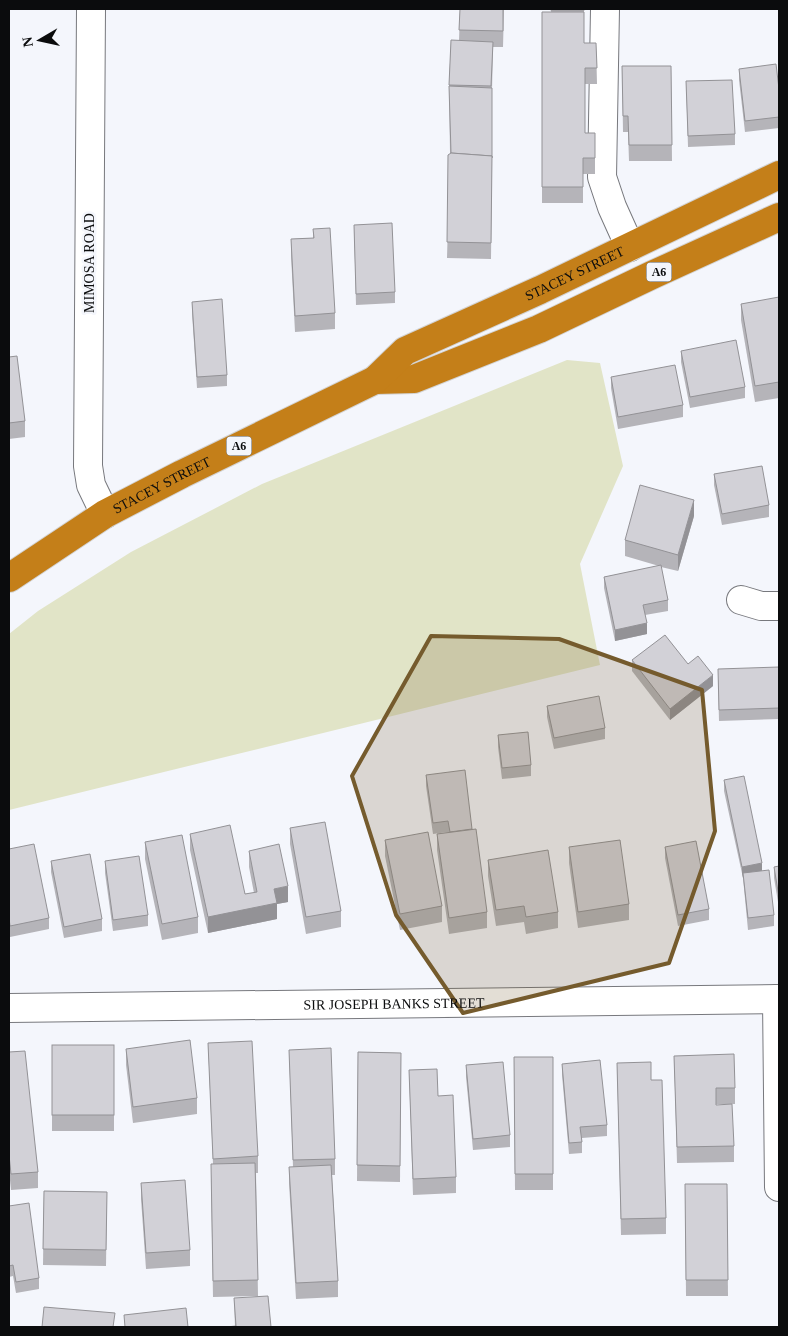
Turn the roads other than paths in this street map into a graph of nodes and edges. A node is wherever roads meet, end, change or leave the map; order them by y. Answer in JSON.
{"nodes":[{"id":1,"x":91,"y":9,"type":"edge"},
{"id":2,"x":605,"y":9,"type":"edge"},
{"id":3,"x":779,"y":175,"type":"edge"},
{"id":4,"x":779,"y":217,"type":"edge"},
{"id":5,"x":630,"y":247,"type":"junction"},
{"id":6,"x":375,"y":380,"type":"junction"},
{"id":7,"x":105,"y":514,"type":"junction"},
{"id":8,"x":9,"y":578,"type":"edge"},
{"id":9,"x":741,"y":600,"type":"dead end"},
{"id":10,"x":779,"y":606,"type":"edge"},
{"id":11,"x":778,"y":999,"type":"edge"},
{"id":12,"x":9,"y":1008,"type":"edge"},
{"id":13,"x":779,"y":1187,"type":"edge"}],
"edges":[{"from":1,"to":7,"type":"street","name":"MIMOSA ROAD"},
{"from":2,"to":5,"type":"street"},
{"from":3,"to":5,"type":"highway","name":"STACEY STREET","number":"A6"},
{"from":4,"to":6,"type":"highway","name":"STACEY STREET","number":"A6"},
{"from":5,"to":6,"type":"highway","name":"STACEY STREET","number":"A6"},
{"from":6,"to":7,"type":"highway","name":"STACEY STREET","number":"A6"},
{"from":7,"to":8,"type":"highway","name":"STACEY STREET","number":"A6"},
{"from":9,"to":10,"type":"street"},
{"from":11,"to":12,"type":"street","name":"SIR JOSEPH BANKS STREET"},
{"from":11,"to":13,"type":"street"}]}
